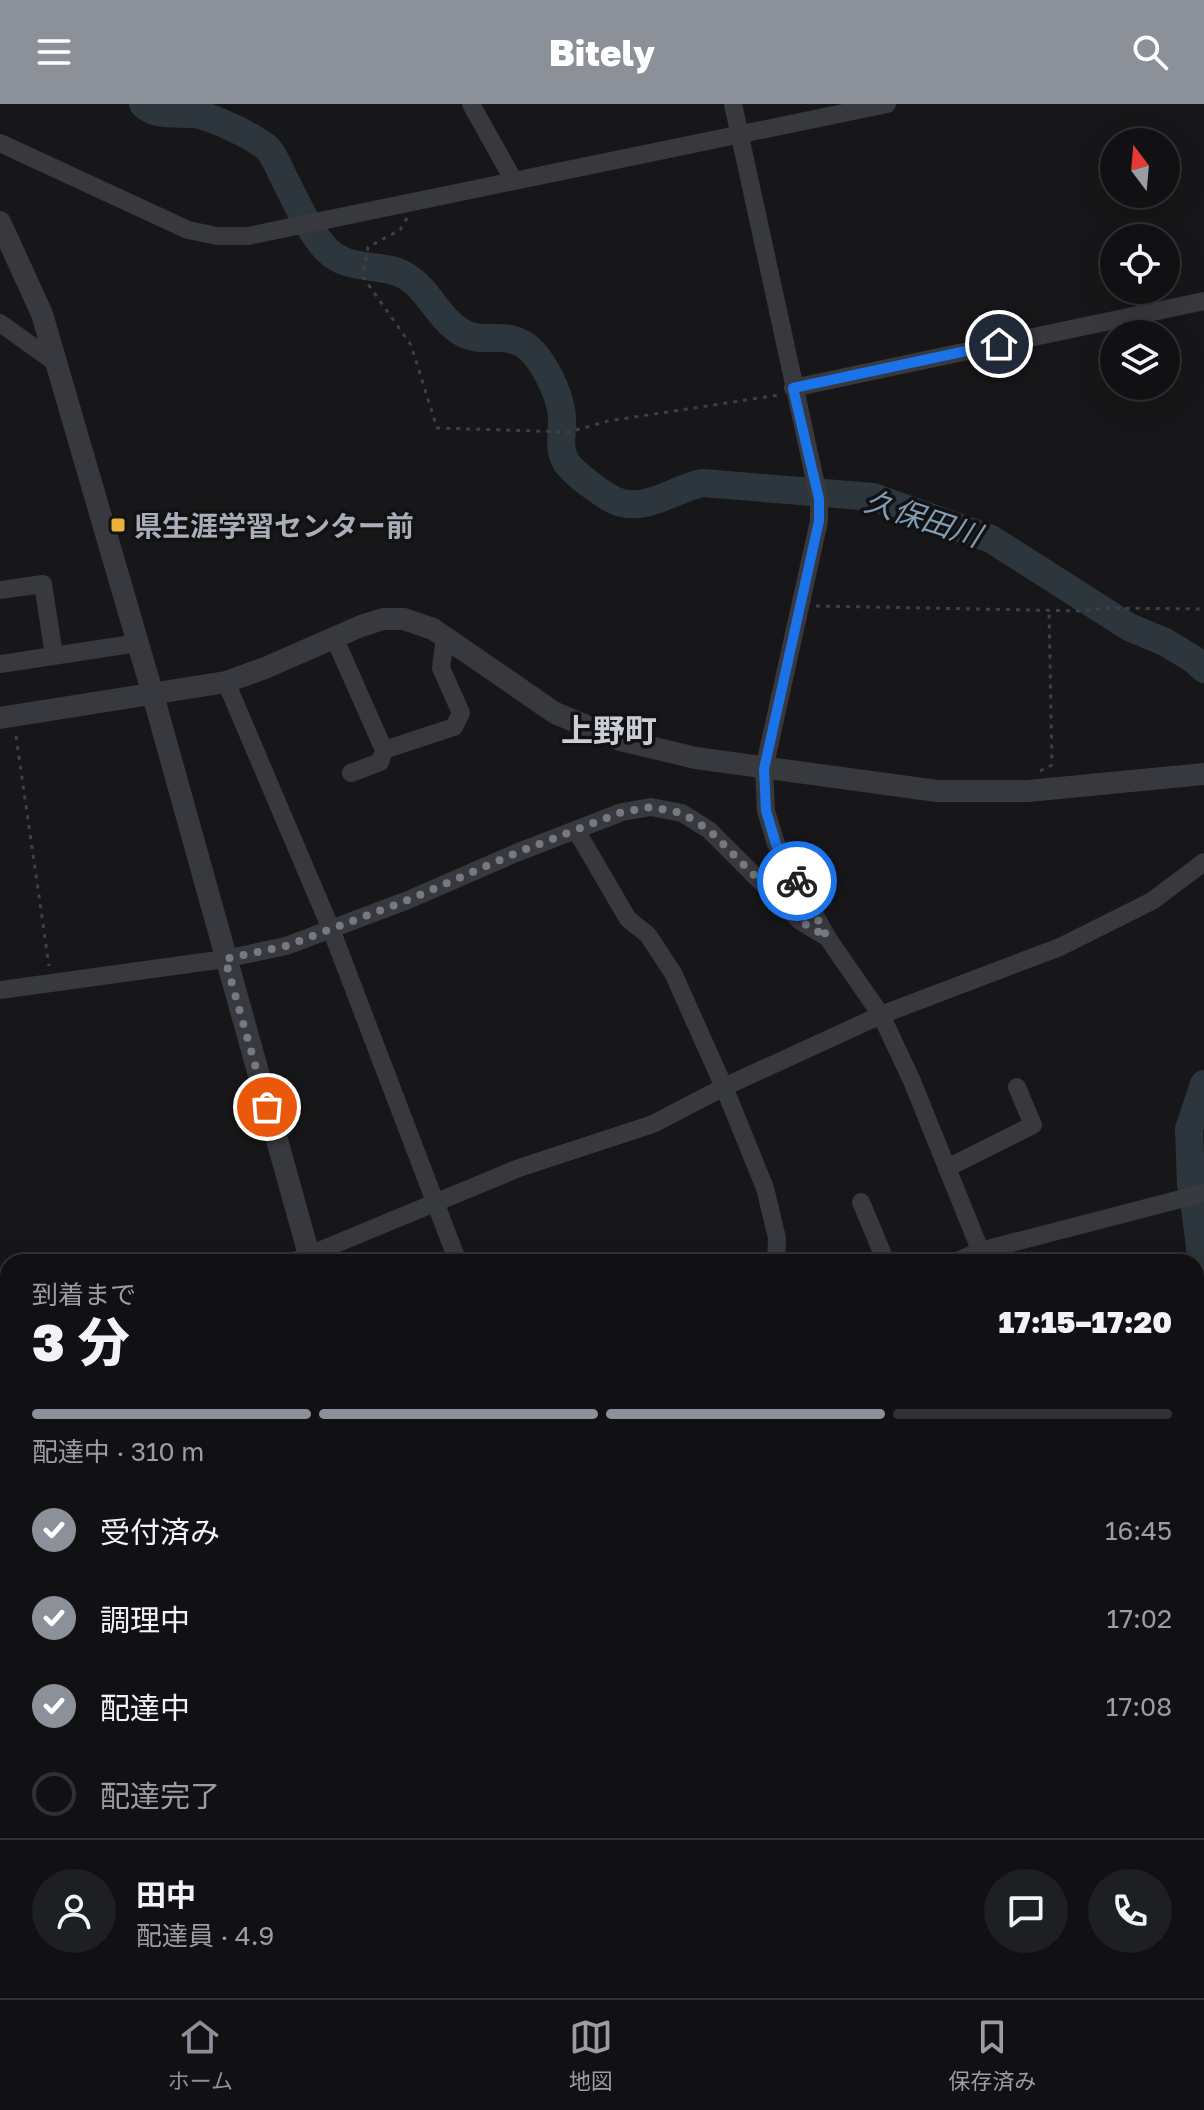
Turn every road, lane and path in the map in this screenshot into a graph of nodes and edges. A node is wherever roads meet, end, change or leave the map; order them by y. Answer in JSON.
{"nodes":[{"id":1,"x":471,"y":104,"type":"edge"},
{"id":2,"x":733,"y":104,"type":"edge"},
{"id":3,"x":887,"y":104,"type":"edge"},
{"id":4,"x":740,"y":134,"type":"junction"},
{"id":5,"x":0,"y":143,"type":"edge"},
{"id":6,"x":514,"y":181,"type":"junction"},
{"id":7,"x":406,"y":204,"type":"junction"},
{"id":8,"x":0,"y":222,"type":"edge"},
{"id":9,"x":1204,"y":301,"type":"edge"},
{"id":10,"x":42,"y":314,"type":"junction"},
{"id":11,"x":8,"y":328,"type":"edge"},
{"id":12,"x":56,"y":363,"type":"junction"},
{"id":13,"x":794,"y":390,"type":"junction"},
{"id":14,"x":0,"y":590,"type":"edge"},
{"id":15,"x":800,"y":606,"type":"junction"},
{"id":16,"x":1204,"y":609,"type":"edge"},
{"id":17,"x":1049,"y":610,"type":"junction"},
{"id":18,"x":334,"y":637,"type":"junction"},
{"id":19,"x":445,"y":637,"type":"junction"},
{"id":20,"x":138,"y":643,"type":"junction"},
{"id":21,"x":54,"y":655,"type":"junction"},
{"id":22,"x":0,"y":664,"type":"edge"},
{"id":23,"x":226,"y":682,"type":"junction"},
{"id":24,"x":153,"y":695,"type":"junction"},
{"id":25,"x":7,"y":717,"type":"edge"},
{"id":26,"x":384,"y":750,"type":"junction"},
{"id":27,"x":764,"y":769,"type":"junction"},
{"id":28,"x":351,"y":773,"type":"dead end"},
{"id":29,"x":1204,"y":774,"type":"edge"},
{"id":30,"x":1028,"y":791,"type":"junction"},
{"id":31,"x":576,"y":830,"type":"junction"},
{"id":32,"x":1204,"y":862,"type":"edge"},
{"id":33,"x":331,"y":929,"type":"junction"},
{"id":34,"x":827,"y":937,"type":"junction"},
{"id":35,"x":225,"y":959,"type":"junction"},
{"id":36,"x":52,"y":983,"type":"junction"},
{"id":37,"x":0,"y":990,"type":"edge"},
{"id":38,"x":881,"y":1015,"type":"junction"},
{"id":39,"x":724,"y":1087,"type":"junction"},
{"id":40,"x":1017,"y":1087,"type":"dead end"},
{"id":41,"x":947,"y":1168,"type":"junction"},
{"id":42,"x":1204,"y":1193,"type":"edge"},
{"id":43,"x":861,"y":1202,"type":"dead end"},
{"id":44,"x":436,"y":1204,"type":"junction"},
{"id":45,"x":302,"y":1254,"type":"edge"},
{"id":46,"x":318,"y":1254,"type":"edge"},
{"id":47,"x":455,"y":1254,"type":"edge"},
{"id":48,"x":776,"y":1254,"type":"edge"},
{"id":49,"x":883,"y":1254,"type":"edge"},
{"id":50,"x":982,"y":1254,"type":"edge"},
{"id":51,"x":990,"y":1254,"type":"edge"}],
"edges":[{"from":1,"to":6,"type":"street"},
{"from":2,"to":4,"type":"street"},
{"from":3,"to":4,"type":"street"},
{"from":4,"to":6,"type":"street"},
{"from":4,"to":13,"type":"street"},
{"from":5,"to":7,"type":"street"},
{"from":6,"to":7,"type":"street"},
{"from":7,"to":13,"type":"path"},
{"from":8,"to":10,"type":"street"},
{"from":9,"to":13,"type":"street"},
{"from":10,"to":11,"type":"street"},
{"from":10,"to":12,"type":"street"},
{"from":11,"to":12,"type":"street"},
{"from":12,"to":20,"type":"street"},
{"from":13,"to":15,"type":"street"},
{"from":14,"to":21,"type":"street"},
{"from":15,"to":17,"type":"path"},
{"from":15,"to":27,"type":"street"},
{"from":16,"to":17,"type":"path"},
{"from":17,"to":30,"type":"path"},
{"from":18,"to":19,"type":"street"},
{"from":18,"to":23,"type":"street"},
{"from":18,"to":26,"type":"street"},
{"from":19,"to":26,"type":"street"},
{"from":19,"to":27,"type":"street"},
{"from":20,"to":21,"type":"street"},
{"from":20,"to":24,"type":"street"},
{"from":21,"to":22,"type":"street"},
{"from":23,"to":24,"type":"street"},
{"from":23,"to":33,"type":"street"},
{"from":24,"to":25,"type":"street"},
{"from":24,"to":35,"type":"street"},
{"from":25,"to":36,"type":"path"},
{"from":26,"to":28,"type":"street"},
{"from":27,"to":30,"type":"street"},
{"from":27,"to":34,"type":"street"},
{"from":29,"to":30,"type":"street"},
{"from":31,"to":33,"type":"street"},
{"from":31,"to":34,"type":"street"},
{"from":31,"to":39,"type":"street"},
{"from":32,"to":38,"type":"street"},
{"from":33,"to":35,"type":"street"},
{"from":33,"to":44,"type":"street"},
{"from":34,"to":38,"type":"street"},
{"from":35,"to":36,"type":"street"},
{"from":35,"to":45,"type":"street"},
{"from":36,"to":37,"type":"street"},
{"from":38,"to":39,"type":"street"},
{"from":38,"to":41,"type":"street"},
{"from":39,"to":44,"type":"street"},
{"from":39,"to":48,"type":"street"},
{"from":40,"to":41,"type":"street"},
{"from":41,"to":50,"type":"street"},
{"from":42,"to":51,"type":"street"},
{"from":43,"to":49,"type":"street"},
{"from":44,"to":46,"type":"street"},
{"from":44,"to":47,"type":"street"}]}
